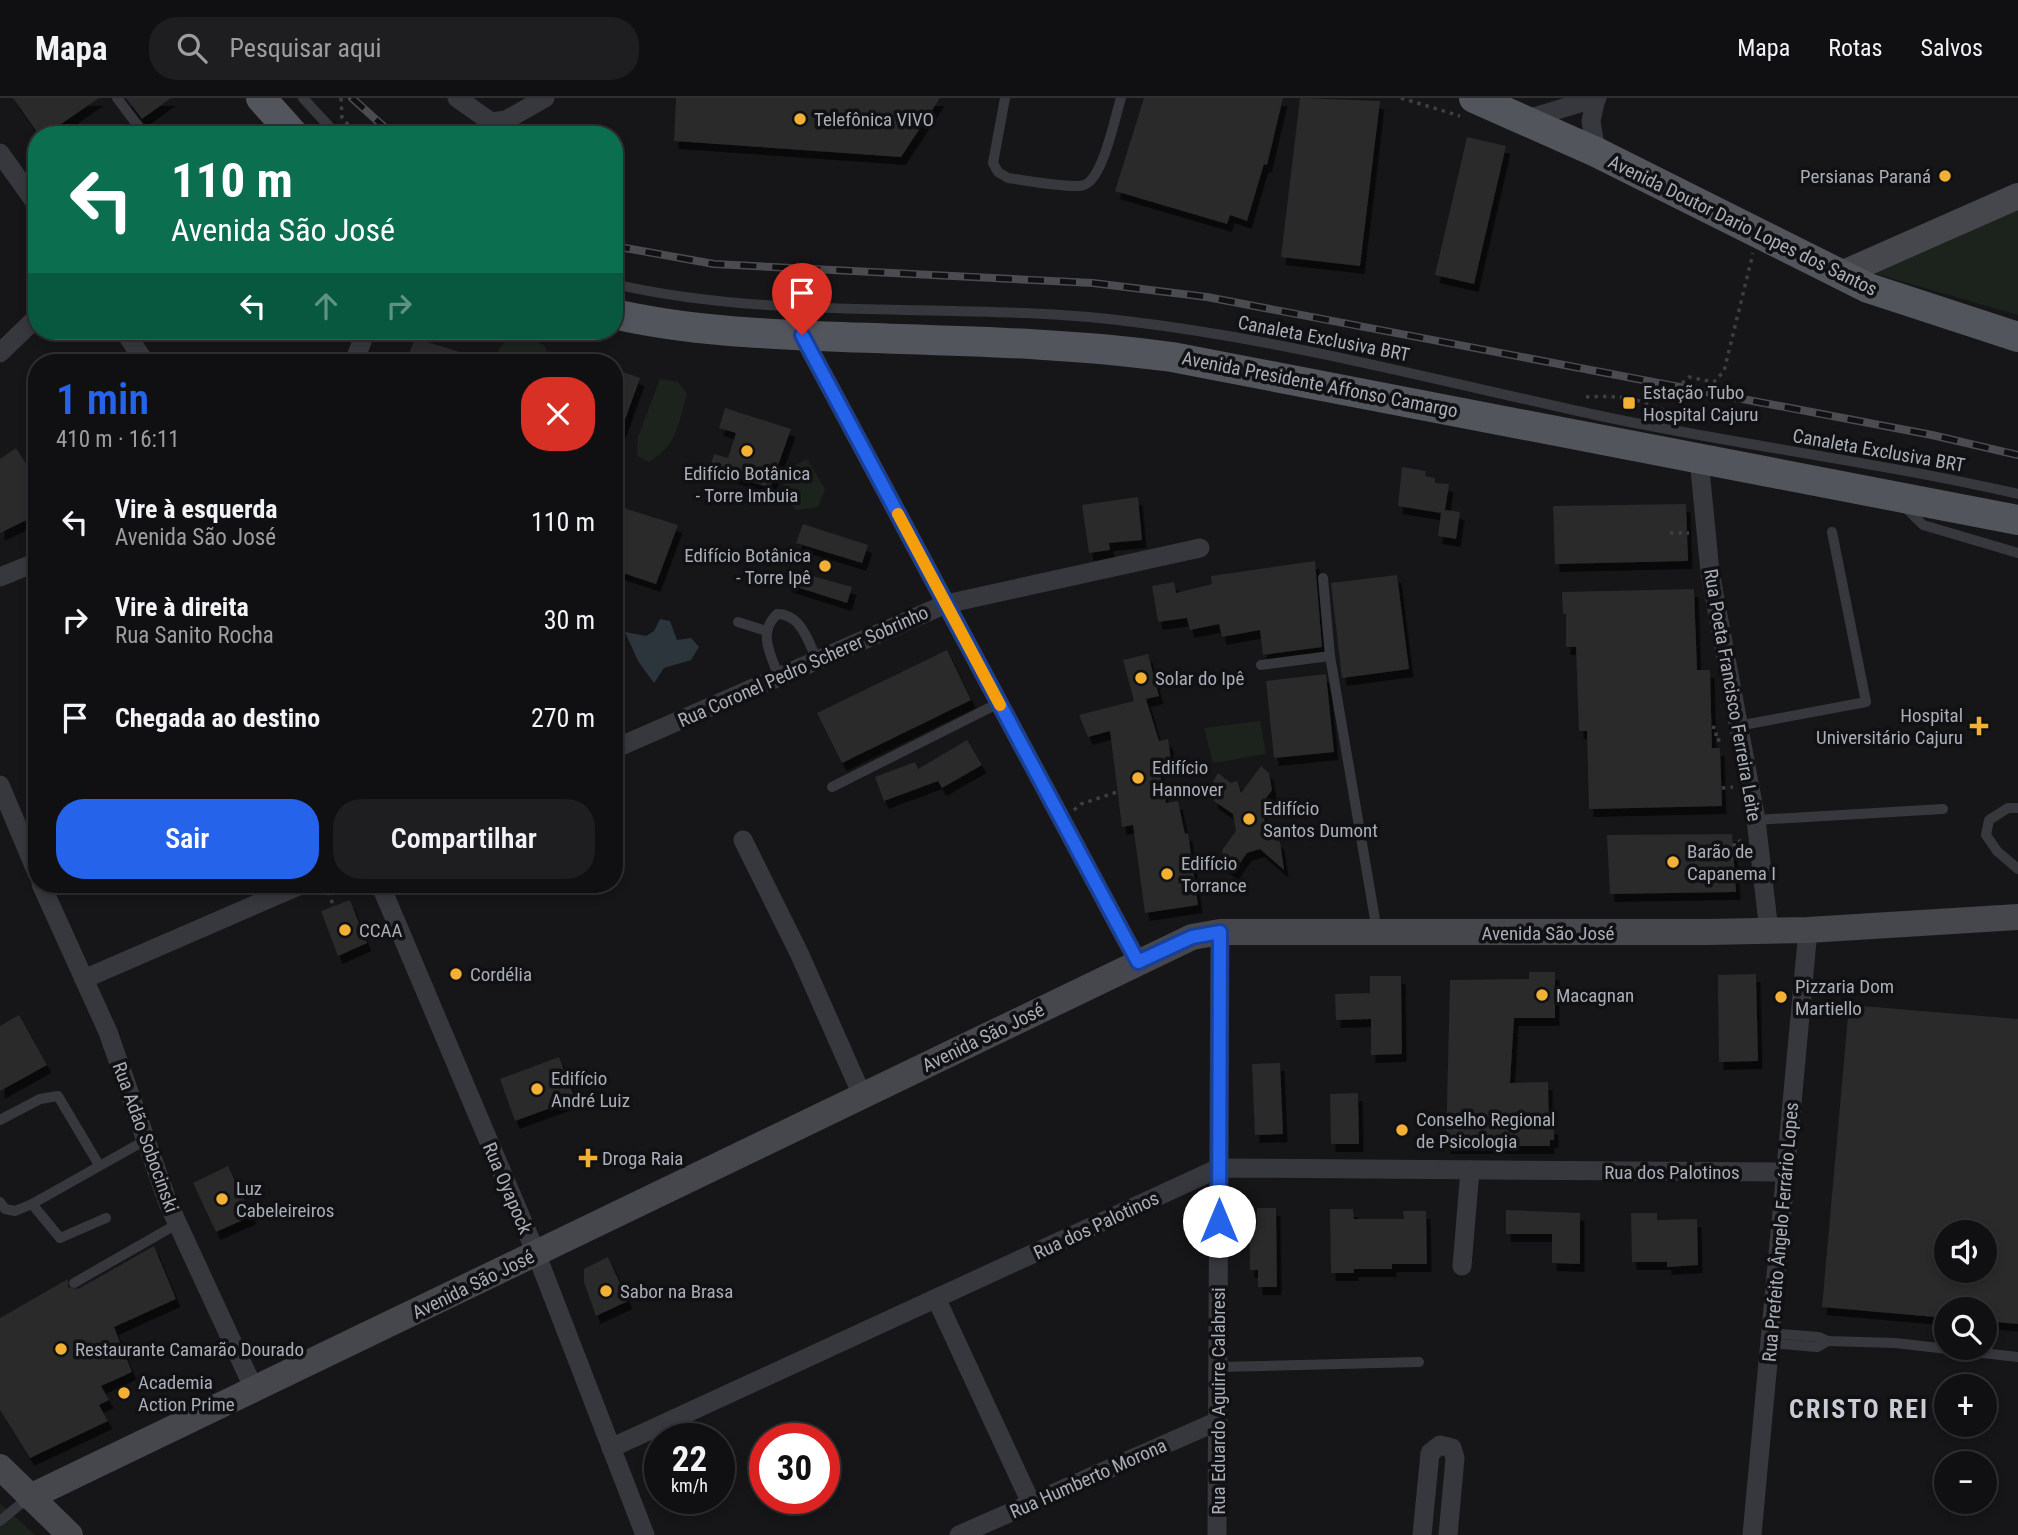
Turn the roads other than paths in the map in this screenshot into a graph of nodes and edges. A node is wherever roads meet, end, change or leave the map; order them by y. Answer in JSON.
{"nodes":[{"id":1,"x":117,"y":98,"type":"edge"},
{"id":2,"x":261,"y":98,"type":"edge"},
{"id":3,"x":303,"y":98,"type":"edge"},
{"id":4,"x":457,"y":98,"type":"edge"},
{"id":5,"x":545,"y":98,"type":"edge"},
{"id":6,"x":1005,"y":98,"type":"edge"},
{"id":7,"x":1121,"y":98,"type":"edge"},
{"id":8,"x":1474,"y":98,"type":"edge"},
{"id":9,"x":1597,"y":98,"type":"edge"},
{"id":10,"x":1527,"y":119,"type":"junction"},
{"id":11,"x":138,"y":126,"type":"edge"},
{"id":12,"x":286,"y":126,"type":"edge"},
{"id":13,"x":329,"y":126,"type":"edge"},
{"id":14,"x":1596,"y":152,"type":"junction"},
{"id":15,"x":0,"y":153,"type":"edge"},
{"id":16,"x":28,"y":192,"type":"edge"},
{"id":17,"x":2018,"y":196,"type":"edge"},
{"id":18,"x":1839,"y":275,"type":"junction"},
{"id":19,"x":623,"y":286,"type":"edge"},
{"id":20,"x":623,"y":316,"type":"edge"},
{"id":21,"x":28,"y":326,"type":"edge"},
{"id":22,"x":802,"y":335,"type":"junction"},
{"id":23,"x":2018,"y":337,"type":"edge"},
{"id":24,"x":0,"y":353,"type":"edge"},
{"id":25,"x":1699,"y":459,"type":"junction"},
{"id":26,"x":2018,"y":494,"type":"edge"},
{"id":27,"x":1959,"y":519,"type":"junction"},
{"id":28,"x":2018,"y":520,"type":"edge"},
{"id":29,"x":1832,"y":532,"type":"dead end"},
{"id":30,"x":1200,"y":548,"type":"dead end"},
{"id":31,"x":2018,"y":553,"type":"edge"},
{"id":32,"x":28,"y":566,"type":"edge"},
{"id":33,"x":0,"y":577,"type":"edge"},
{"id":34,"x":1323,"y":578,"type":"dead end"},
{"id":35,"x":946,"y":604,"type":"junction"},
{"id":36,"x":738,"y":622,"type":"dead end"},
{"id":37,"x":766,"y":631,"type":"junction"},
{"id":38,"x":1330,"y":656,"type":"junction"},
{"id":39,"x":817,"y":660,"type":"junction"},
{"id":40,"x":1261,"y":666,"type":"dead end"},
{"id":41,"x":779,"y":677,"type":"junction"},
{"id":42,"x":999,"y":703,"type":"junction"},
{"id":43,"x":1738,"y":726,"type":"junction"},
{"id":44,"x":623,"y":745,"type":"edge"},
{"id":45,"x":0,"y":785,"type":"edge"},
{"id":46,"x":832,"y":787,"type":"dead end"},
{"id":47,"x":2018,"y":808,"type":"edge"},
{"id":48,"x":1943,"y":809,"type":"dead end"},
{"id":49,"x":1757,"y":829,"type":"junction"},
{"id":50,"x":743,"y":840,"type":"dead end"},
{"id":51,"x":28,"y":852,"type":"edge"},
{"id":52,"x":2018,"y":869,"type":"edge"},
{"id":53,"x":45,"y":893,"type":"edge"},
{"id":54,"x":282,"y":893,"type":"edge"},
{"id":55,"x":384,"y":893,"type":"edge"},
{"id":56,"x":2018,"y":917,"type":"edge"},
{"id":57,"x":1808,"y":930,"type":"junction"},
{"id":58,"x":1377,"y":931,"type":"junction"},
{"id":59,"x":1769,"y":931,"type":"junction"},
{"id":60,"x":1220,"y":932,"type":"junction"},
{"id":61,"x":1138,"y":962,"type":"junction"},
{"id":62,"x":83,"y":979,"type":"junction"},
{"id":63,"x":862,"y":1095,"type":"junction"},
{"id":64,"x":0,"y":1121,"type":"edge"},
{"id":65,"x":144,"y":1141,"type":"junction"},
{"id":66,"x":99,"y":1165,"type":"junction"},
{"id":67,"x":1219,"y":1168,"type":"junction"},
{"id":68,"x":1470,"y":1170,"type":"junction"},
{"id":69,"x":1785,"y":1172,"type":"junction"},
{"id":70,"x":0,"y":1202,"type":"edge"},
{"id":71,"x":32,"y":1205,"type":"junction"},
{"id":72,"x":106,"y":1218,"type":"dead end"},
{"id":73,"x":177,"y":1224,"type":"junction"},
{"id":74,"x":536,"y":1253,"type":"junction"},
{"id":75,"x":1462,"y":1266,"type":"dead end"},
{"id":76,"x":74,"y":1283,"type":"dead end"},
{"id":77,"x":936,"y":1298,"type":"junction"},
{"id":78,"x":1770,"y":1338,"type":"junction"},
{"id":79,"x":2018,"y":1357,"type":"edge"},
{"id":80,"x":1419,"y":1362,"type":"dead end"},
{"id":81,"x":1218,"y":1367,"type":"junction"},
{"id":82,"x":254,"y":1389,"type":"junction"},
{"id":83,"x":1218,"y":1421,"type":"junction"},
{"id":84,"x":611,"y":1448,"type":"junction"},
{"id":85,"x":0,"y":1467,"type":"edge"},
{"id":86,"x":30,"y":1497,"type":"junction"},
{"id":87,"x":1031,"y":1503,"type":"junction"},
{"id":88,"x":0,"y":1521,"type":"edge"},
{"id":89,"x":71,"y":1535,"type":"edge"},
{"id":90,"x":645,"y":1535,"type":"edge"},
{"id":91,"x":959,"y":1535,"type":"edge"},
{"id":92,"x":1217,"y":1535,"type":"edge"},
{"id":93,"x":1422,"y":1535,"type":"edge"},
{"id":94,"x":1448,"y":1535,"type":"edge"},
{"id":95,"x":1752,"y":1535,"type":"edge"}],
"edges":[{"from":1,"to":11,"type":"lane"},
{"from":2,"to":12,"type":"main road"},
{"from":3,"to":13,"type":"lane"},
{"from":4,"to":5,"type":"street"},
{"from":6,"to":7,"type":"lane"},
{"from":8,"to":10,"type":"main road","name":"Avenida Doutor Dario Lopes dos Santos"},
{"from":9,"to":10,"type":"street"},
{"from":9,"to":14,"type":"street"},
{"from":10,"to":14,"type":"main road","name":"Avenida Doutor Dario Lopes dos Santos"},
{"from":14,"to":18,"type":"main road","name":"Avenida Doutor Dario Lopes dos Santos"},
{"from":15,"to":16,"type":"street"},
{"from":17,"to":18,"type":"street"},
{"from":18,"to":23,"type":"main road","name":"Avenida Doutor Dario Lopes dos Santos"},
{"from":19,"to":26,"type":"lane","name":"Canaleta Exclusiva BRT"},
{"from":20,"to":22,"type":"main road","name":"Avenida Presidente Affonso Camargo"},
{"from":21,"to":24,"type":"street"},
{"from":22,"to":25,"type":"main road","name":"Avenida Presidente Affonso Camargo"},
{"from":22,"to":35,"type":"street"},
{"from":25,"to":27,"type":"main road","name":"Avenida Presidente Affonso Camargo"},
{"from":25,"to":43,"type":"street","name":"Rua Poeta Francisco Ferreira Leite"},
{"from":27,"to":28,"type":"main road","name":"Avenida Presidente Affonso Camargo"},
{"from":27,"to":31,"type":"lane"},
{"from":29,"to":43,"type":"lane"},
{"from":30,"to":35,"type":"street","name":"Rua Coronel Pedro Scherer Sobrinho"},
{"from":32,"to":33,"type":"street"},
{"from":34,"to":38,"type":"lane"},
{"from":35,"to":39,"type":"street","name":"Rua Coronel Pedro Scherer Sobrinho"},
{"from":35,"to":42,"type":"street"},
{"from":36,"to":37,"type":"lane"},
{"from":37,"to":39,"type":"lane"},
{"from":37,"to":41,"type":"lane"},
{"from":38,"to":40,"type":"lane"},
{"from":38,"to":58,"type":"lane"},
{"from":39,"to":41,"type":"street","name":"Rua Coronel Pedro Scherer Sobrinho"},
{"from":41,"to":44,"type":"street","name":"Rua Coronel Pedro Scherer Sobrinho"},
{"from":42,"to":46,"type":"lane"},
{"from":42,"to":61,"type":"street"},
{"from":43,"to":49,"type":"street","name":"Rua Poeta Francisco Ferreira Leite"},
{"from":45,"to":51,"type":"street"},
{"from":47,"to":52,"type":"lane"},
{"from":48,"to":49,"type":"lane"},
{"from":49,"to":59,"type":"street","name":"Rua Poeta Francisco Ferreira Leite"},
{"from":50,"to":63,"type":"street"},
{"from":53,"to":62,"type":"street","name":"Rua Adão Sobocinski"},
{"from":54,"to":62,"type":"street"},
{"from":55,"to":74,"type":"street","name":"Rua Oyapock"},
{"from":56,"to":57,"type":"street","name":"Avenida São José"},
{"from":57,"to":59,"type":"street","name":"Avenida São José"},
{"from":57,"to":69,"type":"street","name":"Rua Prefeito Ângelo Ferrário Lopes"},
{"from":58,"to":59,"type":"street","name":"Avenida São José"},
{"from":58,"to":60,"type":"street","name":"Avenida São José"},
{"from":60,"to":61,"type":"street","name":"Avenida São José"},
{"from":60,"to":67,"type":"street","name":"Rua Eduardo Aguirre Calabresi"},
{"from":61,"to":63,"type":"street","name":"Avenida São José"},
{"from":62,"to":65,"type":"street","name":"Rua Adão Sobocinski"},
{"from":63,"to":74,"type":"street","name":"Avenida São José"},
{"from":64,"to":66,"type":"lane"},
{"from":65,"to":66,"type":"lane"},
{"from":65,"to":73,"type":"street","name":"Rua Adão Sobocinski"},
{"from":66,"to":71,"type":"lane"},
{"from":67,"to":68,"type":"street","name":"Rua dos Palotinos"},
{"from":67,"to":77,"type":"street","name":"Rua dos Palotinos"},
{"from":67,"to":81,"type":"street","name":"Rua Eduardo Aguirre Calabresi"},
{"from":68,"to":69,"type":"street","name":"Rua dos Palotinos"},
{"from":68,"to":75,"type":"street"},
{"from":69,"to":78,"type":"street","name":"Rua Prefeito Ângelo Ferrário Lopes"},
{"from":70,"to":71,"type":"lane"},
{"from":71,"to":72,"type":"lane"},
{"from":73,"to":76,"type":"lane"},
{"from":73,"to":82,"type":"street","name":"Rua Adão Sobocinski"},
{"from":74,"to":82,"type":"street","name":"Avenida São José"},
{"from":74,"to":84,"type":"street","name":"Rua Oyapock"},
{"from":77,"to":84,"type":"street","name":"Rua dos Palotinos"},
{"from":77,"to":87,"type":"street"},
{"from":78,"to":79,"type":"lane"},
{"from":78,"to":95,"type":"street","name":"Rua Prefeito Ângelo Ferrário Lopes"},
{"from":80,"to":81,"type":"lane"},
{"from":81,"to":83,"type":"street","name":"Rua Eduardo Aguirre Calabresi"},
{"from":82,"to":86,"type":"street","name":"Avenida São José"},
{"from":83,"to":87,"type":"street","name":"Rua Humberto Morona"},
{"from":83,"to":92,"type":"street","name":"Rua Eduardo Aguirre Calabresi"},
{"from":84,"to":90,"type":"street","name":"Rua Oyapock"},
{"from":85,"to":86,"type":"street"},
{"from":86,"to":88,"type":"lane"},
{"from":86,"to":89,"type":"street"},
{"from":87,"to":91,"type":"street","name":"Rua Humberto Morona"},
{"from":93,"to":94,"type":"street"}]}
